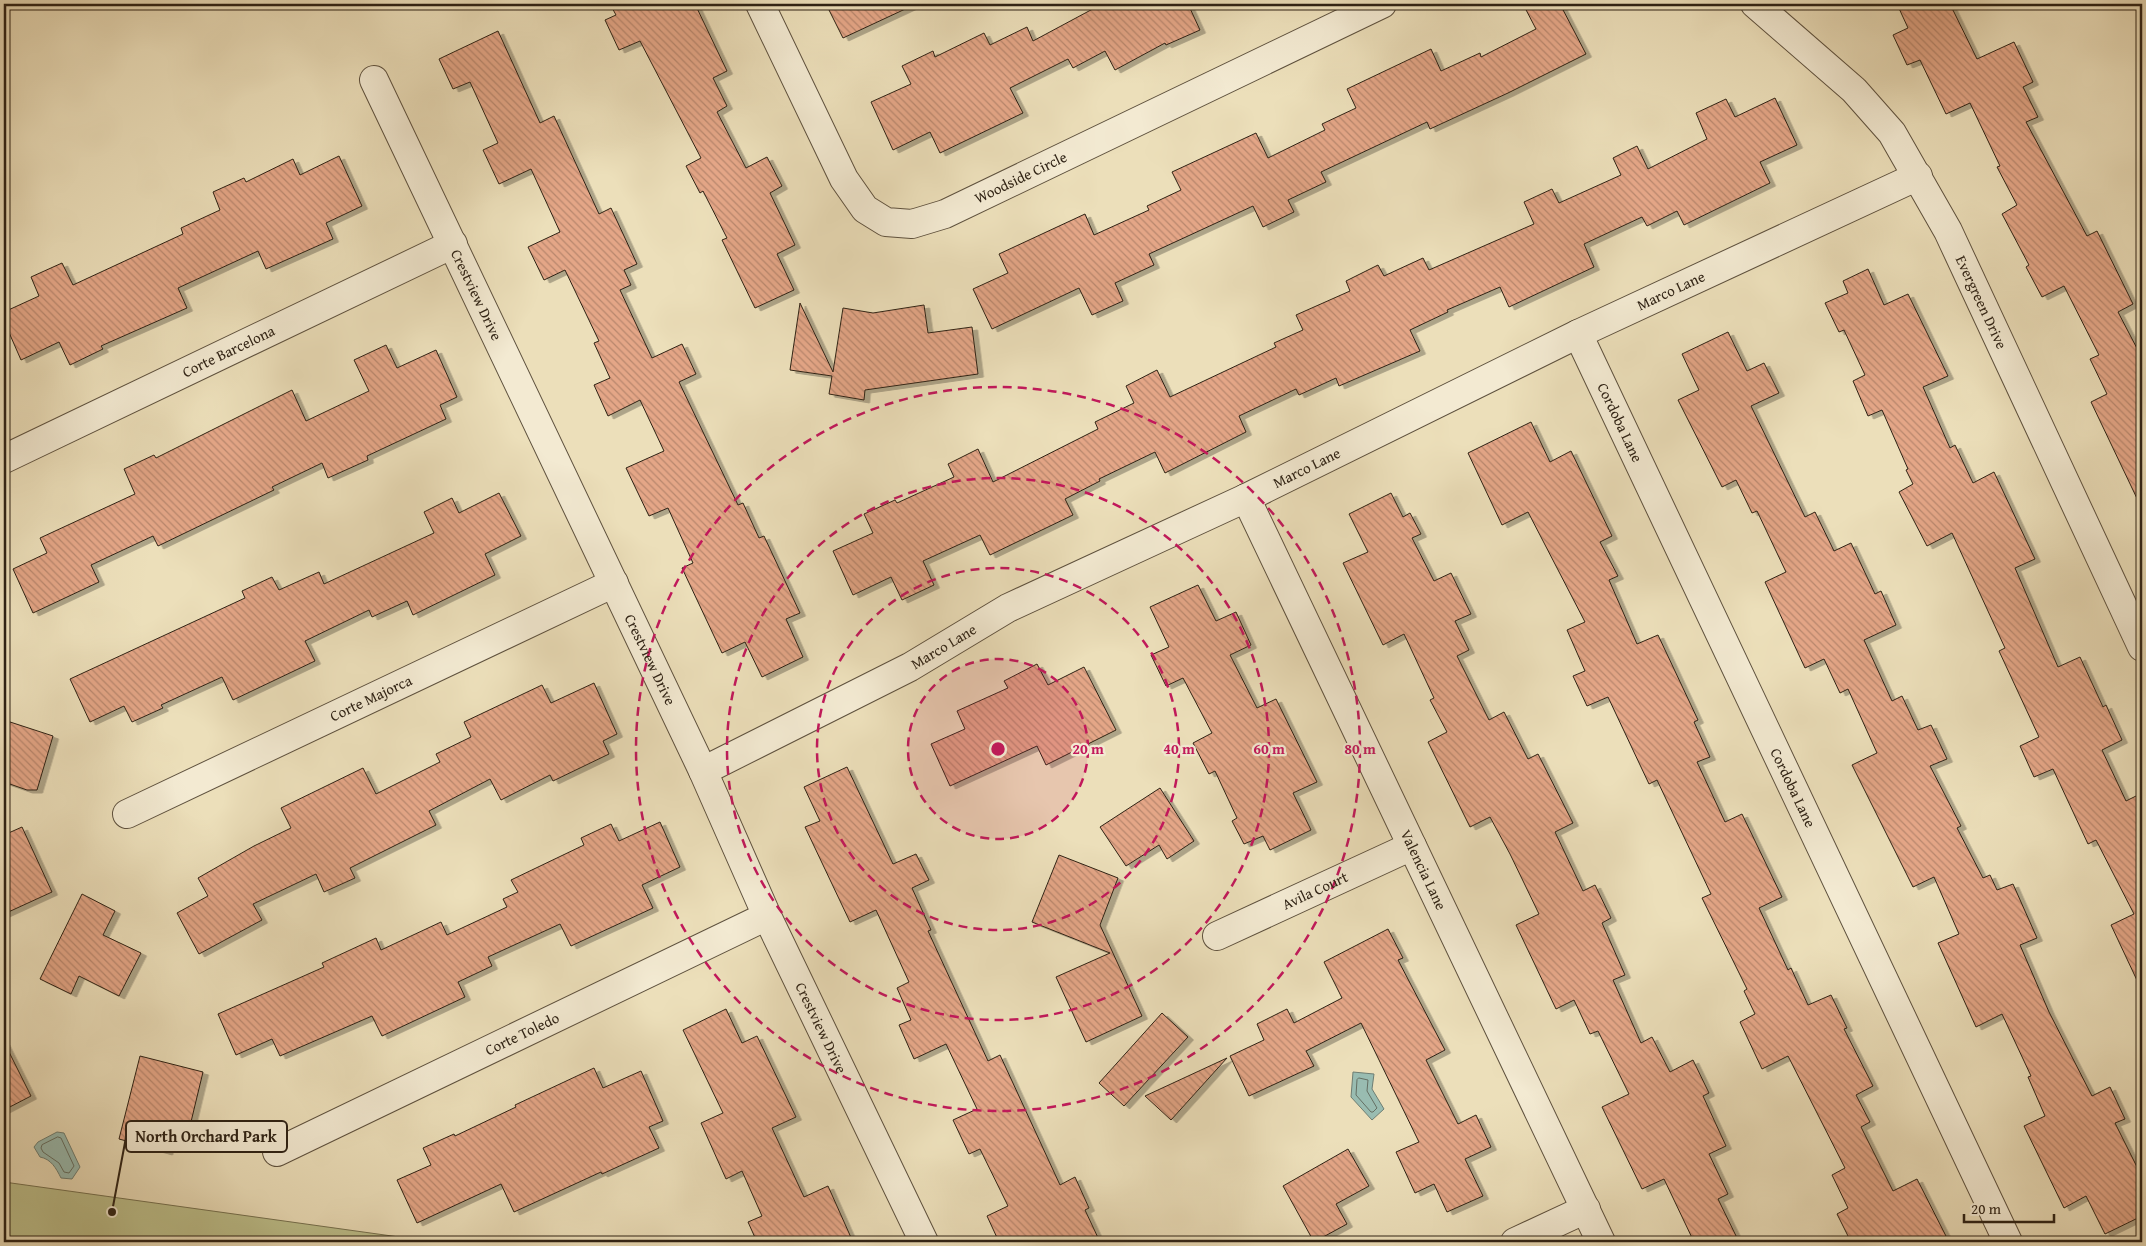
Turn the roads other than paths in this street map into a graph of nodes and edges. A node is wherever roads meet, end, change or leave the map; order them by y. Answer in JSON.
{"nodes":[{"id":1,"x":760,"y":4,"type":"edge"},
{"id":2,"x":1382,"y":4,"type":"edge"},
{"id":3,"x":1755,"y":4,"type":"edge"},
{"id":4,"x":374,"y":80,"type":"dead end"},
{"id":5,"x":1918,"y":176,"type":"junction"},
{"id":6,"x":453,"y":244,"type":"junction"},
{"id":7,"x":1578,"y":334,"type":"junction"},
{"id":8,"x":4,"y":459,"type":"edge"},
{"id":9,"x":1246,"y":498,"type":"junction"},
{"id":10,"x":614,"y":582,"type":"junction"},
{"id":11,"x":2142,"y":647,"type":"edge"},
{"id":12,"x":703,"y":771,"type":"junction"},
{"id":13,"x":128,"y":814,"type":"dead end"},
{"id":14,"x":1412,"y":846,"type":"junction"},
{"id":15,"x":768,"y":916,"type":"junction"},
{"id":16,"x":1217,"y":936,"type":"dead end"},
{"id":17,"x":277,"y":1152,"type":"dead end"},
{"id":18,"x":1586,"y":1209,"type":"junction"},
{"id":19,"x":924,"y":1242,"type":"edge"},
{"id":20,"x":1515,"y":1242,"type":"edge"},
{"id":21,"x":1601,"y":1242,"type":"edge"},
{"id":22,"x":2008,"y":1242,"type":"edge"}],
"edges":[{"from":1,"to":2,"type":"street","name":"Woodside Circle"},
{"from":3,"to":5,"type":"street","name":"Evergreen Drive"},
{"from":4,"to":6,"type":"street","name":"Crestview Drive"},
{"from":5,"to":7,"type":"street","name":"Marco Lane"},
{"from":5,"to":11,"type":"street","name":"Evergreen Drive"},
{"from":6,"to":8,"type":"street","name":"Corte Barcelona"},
{"from":6,"to":10,"type":"street","name":"Crestview Drive"},
{"from":7,"to":9,"type":"street","name":"Marco Lane"},
{"from":7,"to":22,"type":"street","name":"Cordoba Lane"},
{"from":9,"to":12,"type":"street","name":"Marco Lane"},
{"from":9,"to":14,"type":"street","name":"Valencia Lane"},
{"from":10,"to":12,"type":"street","name":"Crestview Drive"},
{"from":10,"to":13,"type":"street","name":"Corte Majorca"},
{"from":12,"to":15,"type":"street","name":"Crestview Drive"},
{"from":14,"to":16,"type":"street","name":"Avila Court"},
{"from":14,"to":18,"type":"street","name":"Valencia Lane"},
{"from":15,"to":17,"type":"street","name":"Corte Toledo"},
{"from":15,"to":19,"type":"street","name":"Crestview Drive"},
{"from":18,"to":20,"type":"street"},
{"from":18,"to":21,"type":"street","name":"Valencia Lane"}]}
